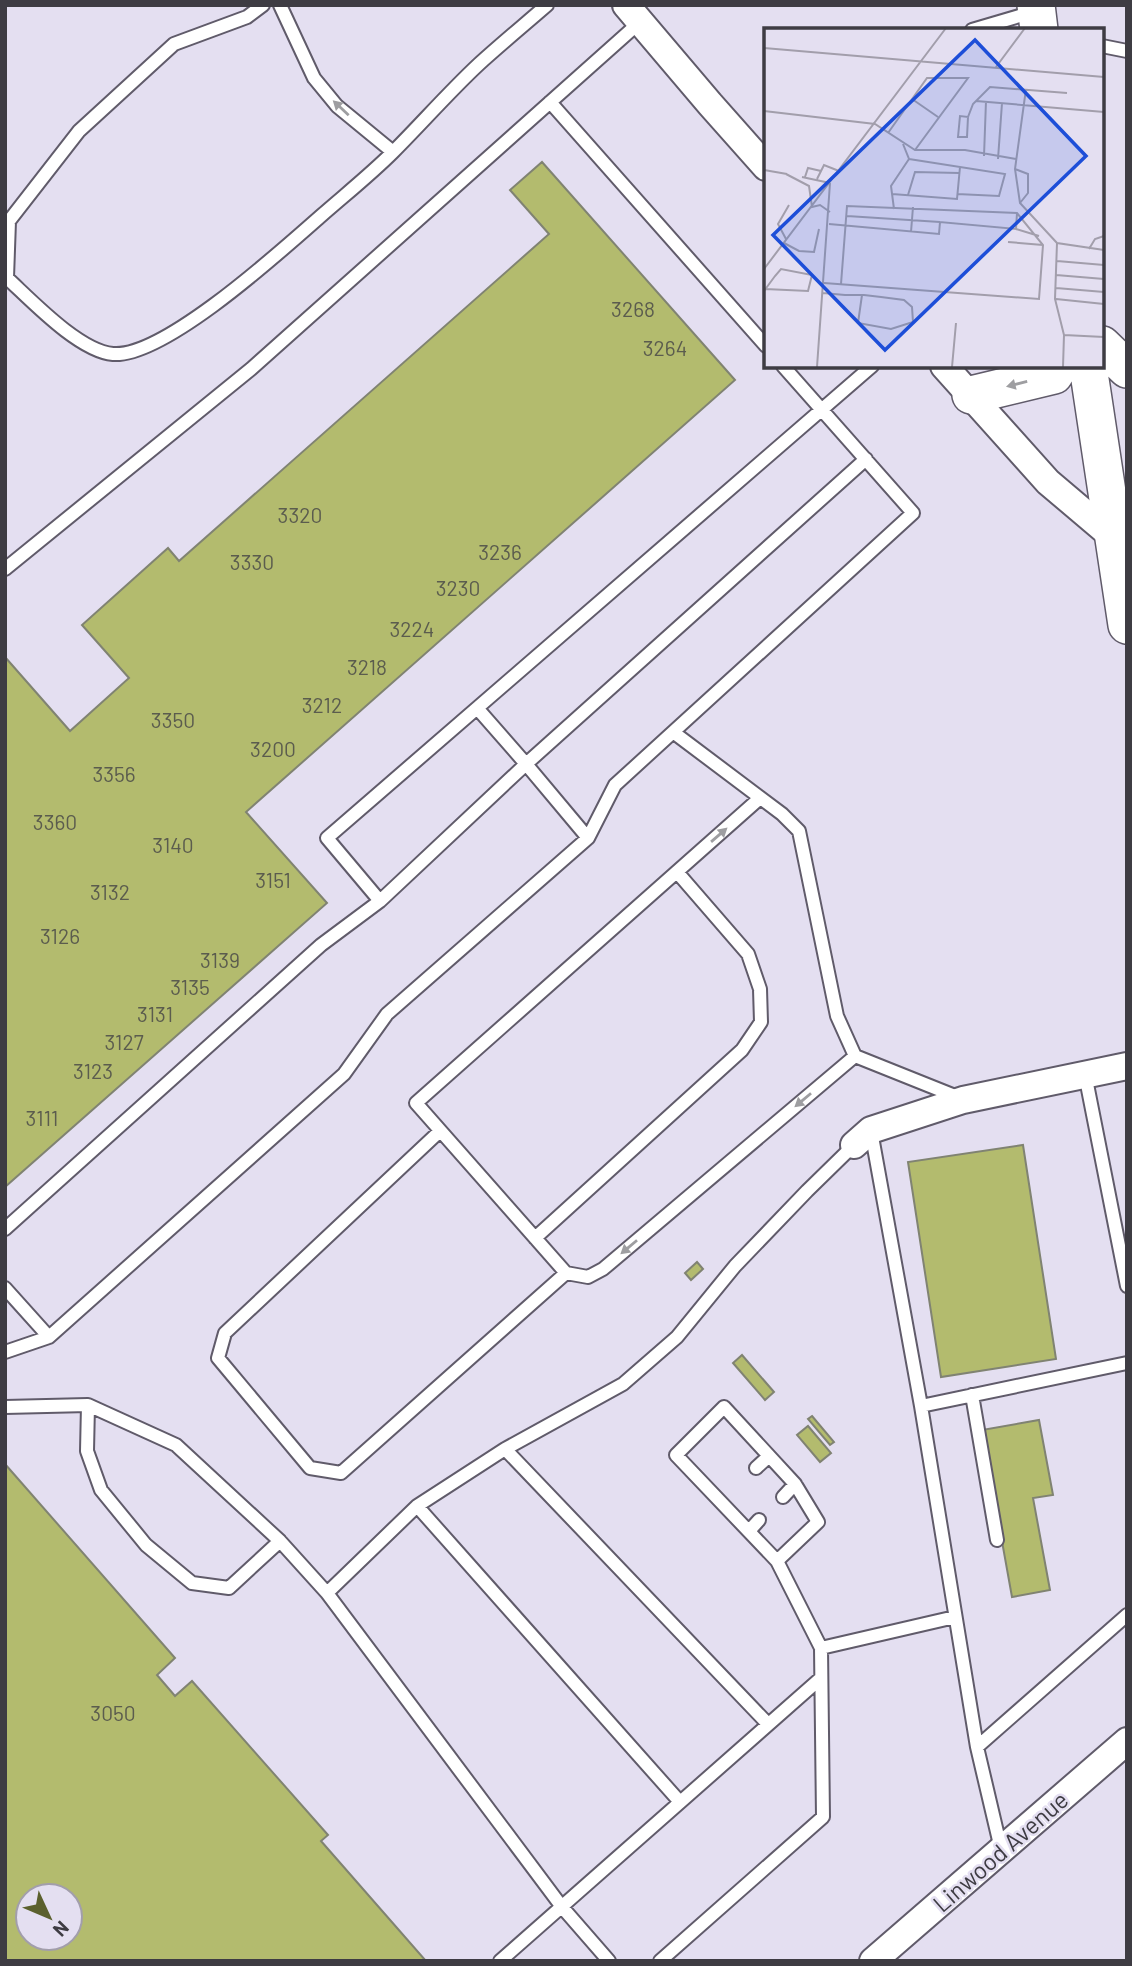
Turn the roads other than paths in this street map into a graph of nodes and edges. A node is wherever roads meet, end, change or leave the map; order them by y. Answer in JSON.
{"nodes":[{"id":1,"x":262,"y":5,"type":"edge"},
{"id":2,"x":280,"y":5,"type":"edge"},
{"id":3,"x":547,"y":5,"type":"edge"},
{"id":4,"x":633,"y":14,"type":"edge"},
{"id":5,"x":1037,"y":15,"type":"edge"},
{"id":6,"x":981,"y":28,"type":"edge"},
{"id":7,"x":1104,"y":46,"type":"edge"},
{"id":8,"x":1127,"y":51,"type":"edge"},
{"id":9,"x":550,"y":102,"type":"junction"},
{"id":10,"x":393,"y":152,"type":"junction"},
{"id":11,"x":764,"y":165,"type":"edge"},
{"id":12,"x":764,"y":344,"type":"edge"},
{"id":13,"x":1104,"y":347,"type":"edge"},
{"id":14,"x":785,"y":368,"type":"edge"},
{"id":15,"x":870,"y":368,"type":"edge"},
{"id":16,"x":946,"y":368,"type":"edge"},
{"id":17,"x":1058,"y":368,"type":"edge"},
{"id":18,"x":1088,"y":368,"type":"edge"},
{"id":19,"x":1127,"y":369,"type":"edge"},
{"id":20,"x":971,"y":395,"type":"junction"},
{"id":21,"x":822,"y":410,"type":"junction"},
{"id":22,"x":866,"y":459,"type":"junction"},
{"id":23,"x":1120,"y":533,"type":"edge"},
{"id":24,"x":5,"y":569,"type":"edge"},
{"id":25,"x":1127,"y":625,"type":"edge"},
{"id":26,"x":477,"y":708,"type":"junction"},
{"id":27,"x":673,"y":732,"type":"junction"},
{"id":28,"x":526,"y":764,"type":"junction"},
{"id":29,"x":760,"y":799,"type":"junction"},
{"id":30,"x":589,"y":838,"type":"junction"},
{"id":31,"x":677,"y":872,"type":"junction"},
{"id":32,"x":380,"y":901,"type":"junction"},
{"id":33,"x":855,"y":1056,"type":"junction"},
{"id":34,"x":1127,"y":1066,"type":"edge"},
{"id":35,"x":1084,"y":1074,"type":"junction"},
{"id":36,"x":964,"y":1100,"type":"junction"},
{"id":37,"x":440,"y":1130,"type":"junction"},
{"id":38,"x":862,"y":1138,"type":"junction"},
{"id":39,"x":5,"y":1229,"type":"edge"},
{"id":40,"x":536,"y":1238,"type":"junction"},
{"id":41,"x":566,"y":1273,"type":"junction"},
{"id":42,"x":1127,"y":1286,"type":"edge"},
{"id":43,"x":5,"y":1288,"type":"edge"},
{"id":44,"x":49,"y":1337,"type":"junction"},
{"id":45,"x":5,"y":1352,"type":"edge"},
{"id":46,"x":1127,"y":1363,"type":"edge"},
{"id":47,"x":972,"y":1395,"type":"junction"},
{"id":48,"x":88,"y":1405,"type":"junction"},
{"id":49,"x":921,"y":1406,"type":"junction"},
{"id":50,"x":5,"y":1407,"type":"edge"},
{"id":51,"x":505,"y":1449,"type":"junction"},
{"id":52,"x":769,"y":1456,"type":"junction"},
{"id":53,"x":756,"y":1468,"type":"dead end"},
{"id":54,"x":795,"y":1484,"type":"junction"},
{"id":55,"x":732,"y":1493,"type":"dead end"},
{"id":56,"x":783,"y":1497,"type":"dead end"},
{"id":57,"x":722,"y":1503,"type":"junction"},
{"id":58,"x":417,"y":1506,"type":"junction"},
{"id":59,"x":759,"y":1520,"type":"dead end"},
{"id":60,"x":749,"y":1531,"type":"junction"},
{"id":61,"x":997,"y":1540,"type":"dead end"},
{"id":62,"x":280,"y":1541,"type":"junction"},
{"id":63,"x":777,"y":1561,"type":"junction"},
{"id":64,"x":327,"y":1593,"type":"junction"},
{"id":65,"x":1127,"y":1615,"type":"edge"},
{"id":66,"x":956,"y":1617,"type":"junction"},
{"id":67,"x":821,"y":1648,"type":"junction"},
{"id":68,"x":821,"y":1678,"type":"junction"},
{"id":69,"x":768,"y":1724,"type":"junction"},
{"id":70,"x":1127,"y":1741,"type":"edge"},
{"id":71,"x":977,"y":1747,"type":"junction"},
{"id":72,"x":680,"y":1802,"type":"junction"},
{"id":73,"x":1001,"y":1850,"type":"junction"},
{"id":74,"x":562,"y":1907,"type":"junction"},
{"id":75,"x":886,"y":1956,"type":"edge"},
{"id":76,"x":500,"y":1961,"type":"edge"},
{"id":77,"x":610,"y":1961,"type":"edge"},
{"id":78,"x":660,"y":1961,"type":"edge"}],
"edges":[{"from":1,"to":10,"type":"lane"},
{"from":10,"to":2,"type":"lane","one_way":true},
{"from":3,"to":10,"type":"lane"},
{"from":4,"to":9,"type":"lane"},
{"from":4,"to":11,"type":"street"},
{"from":5,"to":6,"type":"lane"},
{"from":7,"to":8,"type":"lane"},
{"from":9,"to":12,"type":"lane"},
{"from":9,"to":24,"type":"lane"},
{"from":13,"to":19,"type":"main road"},
{"from":14,"to":21,"type":"lane"},
{"from":15,"to":21,"type":"lane"},
{"from":16,"to":20,"type":"street"},
{"from":17,"to":20,"type":"main road","one_way":true},
{"from":18,"to":23,"type":"main road"},
{"from":20,"to":23,"type":"street"},
{"from":21,"to":22,"type":"lane"},
{"from":21,"to":26,"type":"lane"},
{"from":22,"to":27,"type":"lane"},
{"from":22,"to":28,"type":"lane"},
{"from":23,"to":25,"type":"main road"},
{"from":26,"to":28,"type":"lane"},
{"from":26,"to":32,"type":"lane"},
{"from":27,"to":29,"type":"lane"},
{"from":27,"to":30,"type":"lane"},
{"from":28,"to":30,"type":"lane"},
{"from":28,"to":32,"type":"lane"},
{"from":31,"to":29,"type":"lane","one_way":true},
{"from":29,"to":33,"type":"lane"},
{"from":30,"to":44,"type":"lane"},
{"from":31,"to":37,"type":"lane"},
{"from":31,"to":40,"type":"lane"},
{"from":32,"to":39,"type":"lane"},
{"from":33,"to":36,"type":"lane"},
{"from":33,"to":41,"type":"lane","one_way":true},
{"from":34,"to":35,"type":"street"},
{"from":35,"to":36,"type":"street"},
{"from":35,"to":42,"type":"lane"},
{"from":36,"to":38,"type":"street"},
{"from":37,"to":40,"type":"lane"},
{"from":37,"to":41,"type":"lane"},
{"from":38,"to":49,"type":"lane"},
{"from":38,"to":51,"type":"lane"},
{"from":40,"to":41,"type":"lane"},
{"from":43,"to":44,"type":"lane"},
{"from":44,"to":45,"type":"lane"},
{"from":46,"to":47,"type":"lane"},
{"from":47,"to":49,"type":"lane"},
{"from":47,"to":61,"type":"lane"},
{"from":48,"to":50,"type":"lane"},
{"from":48,"to":62,"type":"lane"},
{"from":48,"to":62,"type":"lane"},
{"from":49,"to":66,"type":"lane"},
{"from":51,"to":58,"type":"lane"},
{"from":51,"to":69,"type":"lane"},
{"from":52,"to":53,"type":"lane"},
{"from":52,"to":54,"type":"lane"},
{"from":52,"to":57,"type":"lane"},
{"from":54,"to":56,"type":"lane"},
{"from":54,"to":63,"type":"lane"},
{"from":55,"to":57,"type":"lane"},
{"from":57,"to":60,"type":"lane"},
{"from":58,"to":64,"type":"lane"},
{"from":58,"to":72,"type":"lane"},
{"from":59,"to":60,"type":"lane"},
{"from":60,"to":63,"type":"lane"},
{"from":62,"to":64,"type":"lane"},
{"from":63,"to":67,"type":"lane"},
{"from":64,"to":74,"type":"lane"},
{"from":65,"to":71,"type":"lane"},
{"from":66,"to":67,"type":"lane"},
{"from":66,"to":71,"type":"lane"},
{"from":67,"to":68,"type":"lane"},
{"from":68,"to":69,"type":"lane"},
{"from":68,"to":78,"type":"lane"},
{"from":69,"to":72,"type":"lane"},
{"from":70,"to":73,"type":"street","name":"Linwood Avenue"},
{"from":71,"to":73,"type":"lane"},
{"from":72,"to":74,"type":"lane"},
{"from":73,"to":75,"type":"street","name":"Linwood Avenue"},
{"from":74,"to":76,"type":"lane"},
{"from":74,"to":77,"type":"lane"}]}
